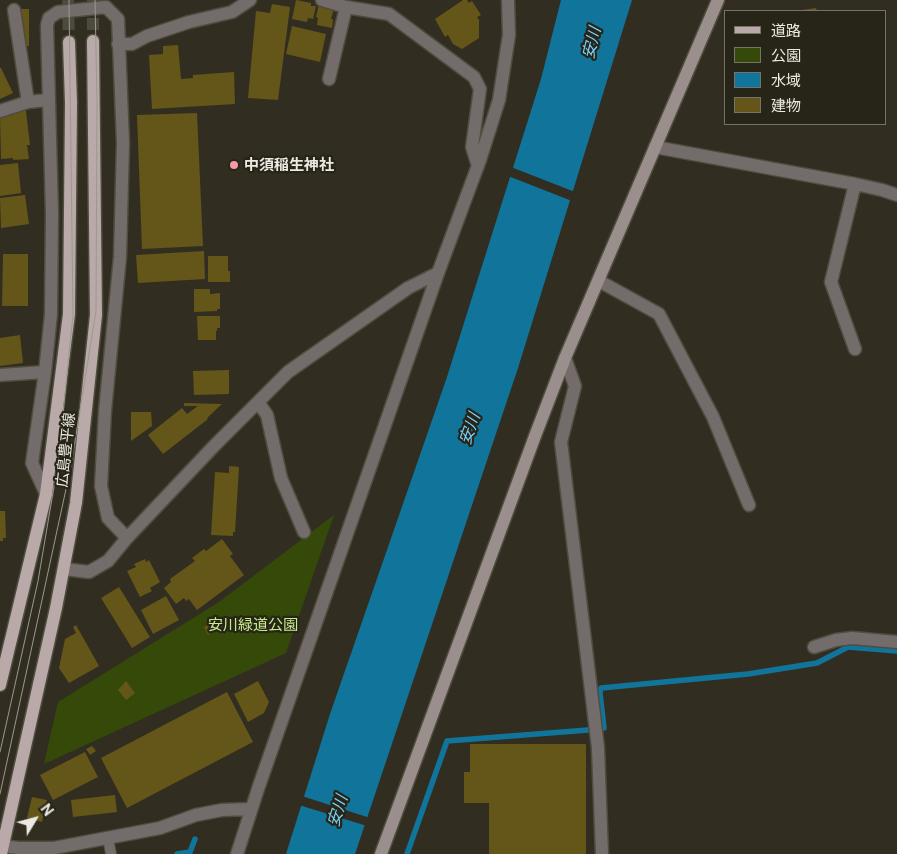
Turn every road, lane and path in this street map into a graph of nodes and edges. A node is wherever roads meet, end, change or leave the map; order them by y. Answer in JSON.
{"nodes":[{"id":1,"x":250,"y":0,"type":"edge"},
{"id":2,"x":322,"y":0,"type":"edge"},
{"id":3,"x":385,"y":0,"type":"edge"},
{"id":4,"x":508,"y":0,"type":"edge"},
{"id":5,"x":718,"y":0,"type":"edge"},
{"id":6,"x":346,"y":7,"type":"junction"},
{"id":7,"x":14,"y":10,"type":"dead end"},
{"id":8,"x":390,"y":14,"type":"junction"},
{"id":9,"x":93,"y":41,"type":"tunnel mouth"},
{"id":10,"x":69,"y":42,"type":"tunnel mouth"},
{"id":11,"x":118,"y":44,"type":"junction"},
{"id":12,"x":329,"y":79,"type":"dead end"},
{"id":13,"x":48,"y":100,"type":"junction"},
{"id":14,"x":28,"y":102,"type":"junction"},
{"id":15,"x":0,"y":111,"type":"edge"},
{"id":16,"x":655,"y":147,"type":"junction"},
{"id":17,"x":478,"y":166,"type":"junction"},
{"id":18,"x":855,"y":184,"type":"junction"},
{"id":19,"x":897,"y":195,"type":"edge"},
{"id":20,"x":438,"y":273,"type":"junction"},
{"id":21,"x":599,"y":281,"type":"junction"},
{"id":22,"x":855,"y":349,"type":"dead end"},
{"id":23,"x":565,"y":358,"type":"junction"},
{"id":24,"x":45,"y":372,"type":"junction"},
{"id":25,"x":0,"y":375,"type":"edge"},
{"id":26,"x":258,"y":402,"type":"junction"},
{"id":27,"x":46,"y":494,"type":"junction"},
{"id":28,"x":749,"y":505,"type":"dead end"},
{"id":29,"x":304,"y":532,"type":"dead end"},
{"id":30,"x":127,"y":538,"type":"junction"},
{"id":31,"x":64,"y":570,"type":"junction"},
{"id":32,"x":897,"y":642,"type":"edge"},
{"id":33,"x":814,"y":647,"type":"dead end"},
{"id":34,"x":0,"y":685,"type":"edge"},
{"id":35,"x":251,"y":809,"type":"junction"},
{"id":36,"x":110,"y":847,"type":"edge"},
{"id":37,"x":2,"y":850,"type":"edge"},
{"id":38,"x":228,"y":854,"type":"edge"},
{"id":39,"x":237,"y":854,"type":"edge"},
{"id":40,"x":381,"y":854,"type":"edge"},
{"id":41,"x":602,"y":854,"type":"edge"}],
"edges":[{"from":1,"to":11,"type":"street"},
{"from":2,"to":6,"type":"street"},
{"from":3,"to":8,"type":"street"},
{"from":4,"to":17,"type":"street"},
{"from":5,"to":16,"type":"street"},
{"from":6,"to":8,"type":"street"},
{"from":6,"to":12,"type":"street"},
{"from":7,"to":14,"type":"street"},
{"from":8,"to":17,"type":"street"},
{"from":9,"to":31,"type":"main road","name":"広島豊平線"},
{"from":10,"to":27,"type":"main road","name":"広島豊平線"},
{"from":11,"to":13,"type":"street"},
{"from":11,"to":30,"type":"street"},
{"from":13,"to":14,"type":"street"},
{"from":13,"to":24,"type":"street"},
{"from":14,"to":15,"type":"street"},
{"from":16,"to":18,"type":"street"},
{"from":16,"to":21,"type":"street"},
{"from":17,"to":20,"type":"street"},
{"from":18,"to":19,"type":"street"},
{"from":18,"to":22,"type":"street"},
{"from":20,"to":26,"type":"street"},
{"from":20,"to":35,"type":"street"},
{"from":21,"to":23,"type":"street"},
{"from":21,"to":28,"type":"street"},
{"from":23,"to":40,"type":"street"},
{"from":23,"to":41,"type":"street"},
{"from":24,"to":25,"type":"street"},
{"from":24,"to":27,"type":"street"},
{"from":26,"to":29,"type":"street"},
{"from":26,"to":30,"type":"street"},
{"from":27,"to":34,"type":"main road","name":"広島豊平線"},
{"from":30,"to":31,"type":"street"},
{"from":31,"to":37,"type":"main road","name":"広島豊平線"},
{"from":32,"to":33,"type":"street"},
{"from":35,"to":36,"type":"street"},
{"from":35,"to":38,"type":"street"},
{"from":35,"to":39,"type":"street"},
{"from":36,"to":37,"type":"street"}]}
